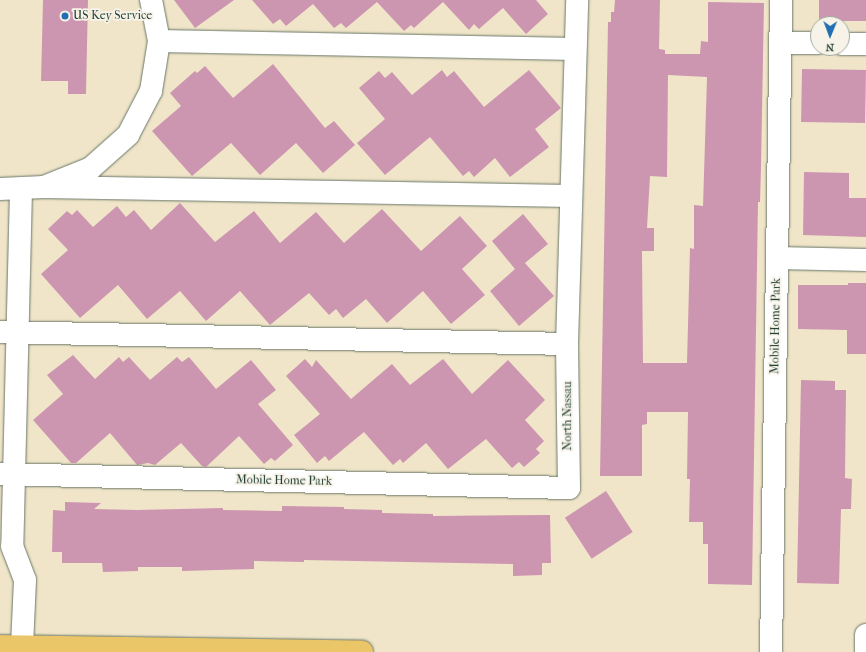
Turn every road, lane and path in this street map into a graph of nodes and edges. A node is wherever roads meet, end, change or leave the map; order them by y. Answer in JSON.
{"nodes":[{"id":1,"x":151,"y":0,"type":"edge"},
{"id":2,"x":577,"y":0,"type":"edge"},
{"id":3,"x":781,"y":0,"type":"edge"},
{"id":4,"x":159,"y":42,"type":"junction"},
{"id":5,"x":780,"y":43,"type":"junction"},
{"id":6,"x":810,"y":43,"type":"edge"},
{"id":7,"x":850,"y":44,"type":"edge"},
{"id":8,"x":866,"y":44,"type":"edge"},
{"id":9,"x":575,"y":49,"type":"junction"},
{"id":10,"x":44,"y":187,"type":"junction"},
{"id":11,"x":0,"y":189,"type":"edge"},
{"id":12,"x":21,"y":190,"type":"junction"},
{"id":13,"x":570,"y":196,"type":"junction"},
{"id":14,"x":777,"y":258,"type":"junction"},
{"id":15,"x":866,"y":260,"type":"edge"},
{"id":16,"x":8,"y":332,"type":"edge"},
{"id":17,"x":568,"y":344,"type":"junction"},
{"id":18,"x":7,"y":475,"type":"edge"},
{"id":19,"x":569,"y":488,"type":"joint"},
{"id":20,"x":866,"y":635,"type":"edge"},
{"id":21,"x":0,"y":646,"type":"edge"},
{"id":22,"x":22,"y":647,"type":"junction"},
{"id":23,"x":362,"y":652,"type":"edge"},
{"id":24,"x":771,"y":652,"type":"edge"},
{"id":25,"x":866,"y":652,"type":"edge"}],
"edges":[{"from":1,"to":4,"type":"street"},
{"from":2,"to":9,"type":"street","name":"North Nassau"},
{"from":3,"to":5,"type":"street","name":"Mobile Home Park"},
{"from":4,"to":9,"type":"street"},
{"from":4,"to":10,"type":"street"},
{"from":5,"to":6,"type":"street"},
{"from":5,"to":14,"type":"street","name":"Mobile Home Park"},
{"from":7,"to":8,"type":"street"},
{"from":9,"to":13,"type":"street","name":"North Nassau"},
{"from":10,"to":12,"type":"street"},
{"from":10,"to":13,"type":"street"},
{"from":11,"to":12,"type":"street"},
{"from":12,"to":16,"type":"street"},
{"from":13,"to":17,"type":"street","name":"North Nassau"},
{"from":14,"to":15,"type":"street"},
{"from":14,"to":24,"type":"street","name":"Mobile Home Park"},
{"from":16,"to":17,"type":"street"},
{"from":16,"to":18,"type":"street"},
{"from":17,"to":19,"type":"street","name":"North Nassau"},
{"from":18,"to":19,"type":"street","name":"Mobile Home Park"},
{"from":18,"to":22,"type":"street"},
{"from":20,"to":25,"type":"street"},
{"from":21,"to":22,"type":"main road"},
{"from":22,"to":23,"type":"main road"}]}
